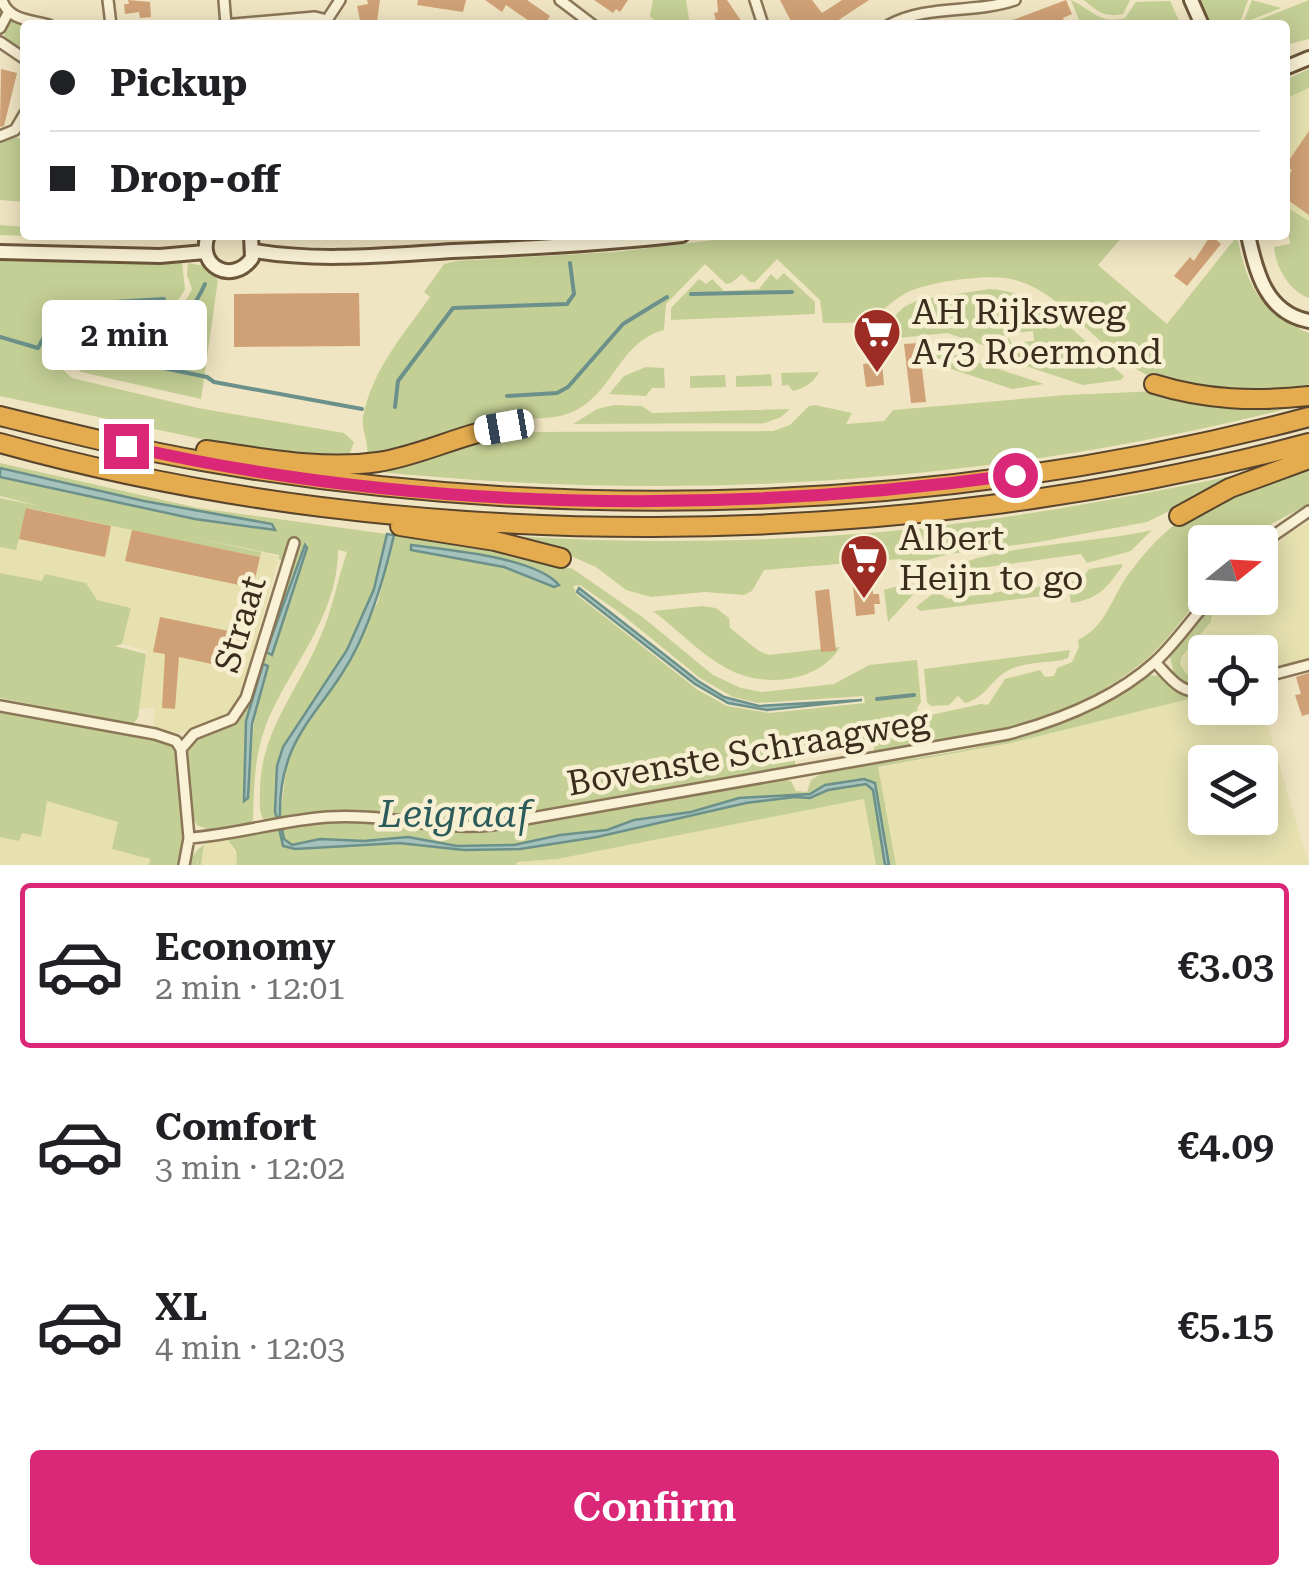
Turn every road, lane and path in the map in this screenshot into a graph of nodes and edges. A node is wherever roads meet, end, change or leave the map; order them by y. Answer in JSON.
{"nodes":[{"id":1,"x":2,"y":0,"type":"edge"},
{"id":2,"x":560,"y":0,"type":"edge"},
{"id":3,"x":1015,"y":0,"type":"edge"},
{"id":4,"x":8,"y":13,"type":"junction"},
{"id":5,"x":32,"y":20,"type":"edge"},
{"id":6,"x":281,"y":20,"type":"edge"},
{"id":7,"x":323,"y":20,"type":"edge"},
{"id":8,"x":586,"y":20,"type":"edge"},
{"id":9,"x":904,"y":20,"type":"edge"},
{"id":10,"x":0,"y":28,"type":"edge"},
{"id":11,"x":20,"y":122,"type":"edge"},
{"id":12,"x":16,"y":130,"type":"junction"},
{"id":13,"x":20,"y":134,"type":"edge"},
{"id":14,"x":0,"y":136,"type":"edge"},
{"id":15,"x":207,"y":240,"type":"edge"},
{"id":16,"x":252,"y":240,"type":"edge"},
{"id":17,"x":633,"y":240,"type":"edge"},
{"id":18,"x":1249,"y":240,"type":"edge"},
{"id":19,"x":254,"y":251,"type":"junction"},
{"id":20,"x":0,"y":252,"type":"edge"},
{"id":21,"x":205,"y":252,"type":"junction"},
{"id":22,"x":1309,"y":322,"type":"edge"},
{"id":23,"x":1154,"y":384,"type":"dead end"},
{"id":24,"x":1309,"y":396,"type":"edge"},
{"id":25,"x":0,"y":416,"type":"edge"},
{"id":26,"x":1309,"y":417,"type":"edge"},
{"id":27,"x":515,"y":426,"type":"dead end"},
{"id":28,"x":0,"y":443,"type":"edge"},
{"id":29,"x":1309,"y":443,"type":"edge"},
{"id":30,"x":153,"y":452,"type":"junction"},
{"id":31,"x":1309,"y":459,"type":"edge"},
{"id":32,"x":342,"y":508,"type":"junction"},
{"id":33,"x":1309,"y":512,"type":"edge"},
{"id":34,"x":1179,"y":516,"type":"dead end"},
{"id":35,"x":1278,"y":533,"type":"edge"},
{"id":36,"x":294,"y":542,"type":"dead end"},
{"id":37,"x":561,"y":558,"type":"dead end"},
{"id":38,"x":1196,"y":615,"type":"edge"},
{"id":39,"x":1155,"y":662,"type":"junction"},
{"id":40,"x":1309,"y":665,"type":"edge"},
{"id":41,"x":1278,"y":673,"type":"edge"},
{"id":42,"x":1188,"y":691,"type":"edge"},
{"id":43,"x":0,"y":706,"type":"edge"},
{"id":44,"x":179,"y":745,"type":"junction"},
{"id":45,"x":189,"y":838,"type":"junction"},
{"id":46,"x":184,"y":865,"type":"edge"}],
"edges":[{"from":1,"to":4,"type":"street"},
{"from":2,"to":8,"type":"street"},
{"from":3,"to":9,"type":"street"},
{"from":4,"to":5,"type":"street"},
{"from":4,"to":10,"type":"street"},
{"from":6,"to":7,"type":"street"},
{"from":11,"to":12,"type":"street"},
{"from":12,"to":13,"type":"street"},
{"from":12,"to":14,"type":"street"},
{"from":15,"to":21,"type":"main road"},
{"from":16,"to":19,"type":"main road"},
{"from":17,"to":19,"type":"main road"},
{"from":18,"to":22,"type":"main road"},
{"from":19,"to":21,"type":"main road"},
{"from":20,"to":21,"type":"main road"},
{"from":23,"to":24,"type":"highway"},
{"from":25,"to":30,"type":"highway"},
{"from":26,"to":30,"type":"highway"},
{"from":27,"to":30,"type":"highway"},
{"from":28,"to":32,"type":"highway"},
{"from":29,"to":32,"type":"highway"},
{"from":31,"to":34,"type":"highway"},
{"from":32,"to":37,"type":"highway"},
{"from":33,"to":35,"type":"street"},
{"from":36,"to":44,"type":"street","name":"Straat"},
{"from":38,"to":39,"type":"street","name":"Bovenste Schraagweg"},
{"from":39,"to":42,"type":"street"},
{"from":39,"to":45,"type":"street","name":"Bovenste Schraagweg"},
{"from":40,"to":41,"type":"street"},
{"from":43,"to":44,"type":"street"},
{"from":44,"to":45,"type":"street"},
{"from":45,"to":46,"type":"street"}]}
